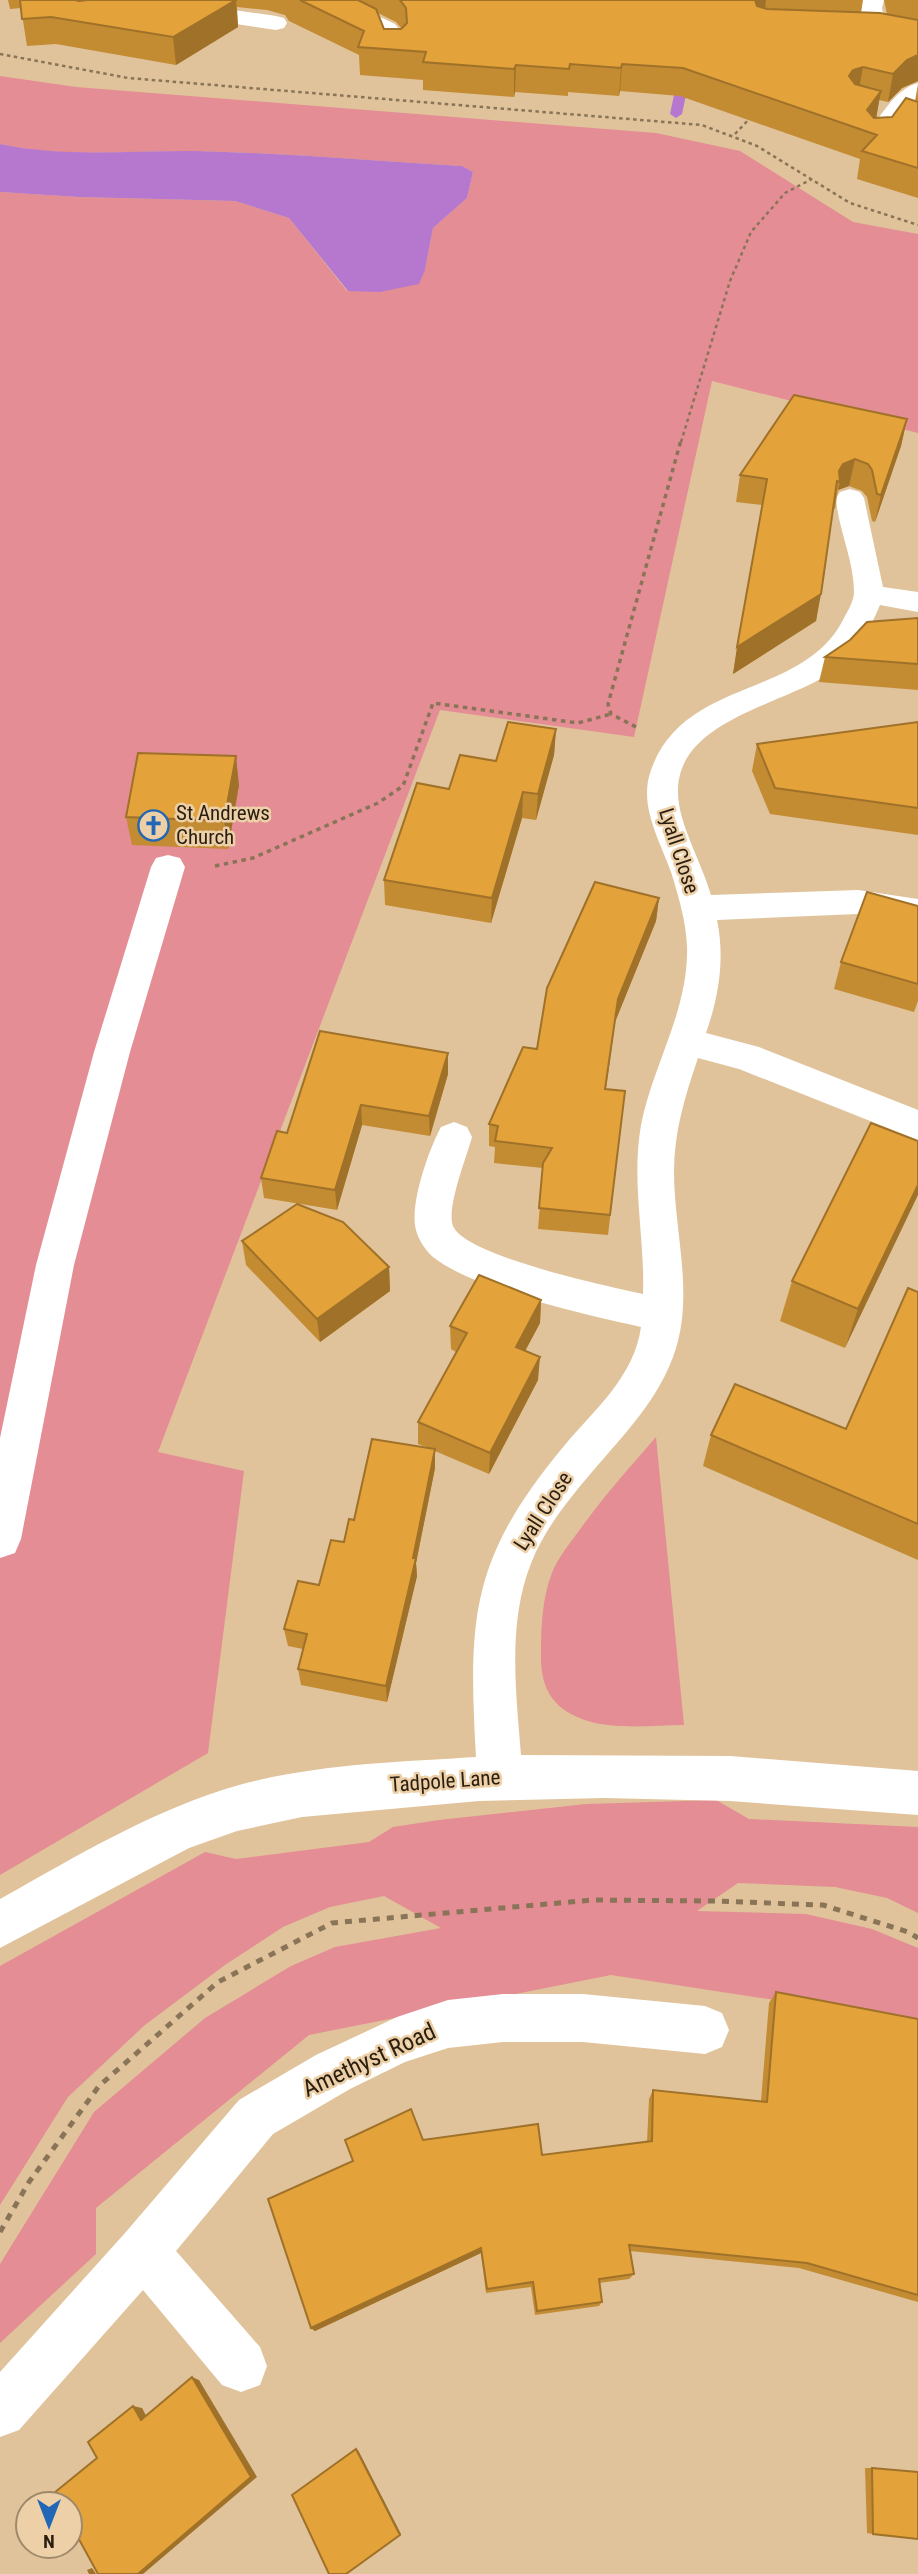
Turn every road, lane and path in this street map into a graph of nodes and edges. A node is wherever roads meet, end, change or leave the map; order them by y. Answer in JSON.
{"nodes":[{"id":1,"x":326,"y":0,"type":"edge"},
{"id":2,"x":873,"y":0,"type":"edge"},
{"id":3,"x":163,"y":10,"type":"edge"},
{"id":4,"x":276,"y":23,"type":"dead end"},
{"id":5,"x":821,"y":29,"type":"edge"},
{"id":6,"x":394,"y":49,"type":"edge"},
{"id":7,"x":0,"y":54,"type":"edge"},
{"id":8,"x":918,"y":90,"type":"edge"},
{"id":9,"x":871,"y":107,"type":"edge"},
{"id":10,"x":751,"y":117,"type":"edge"},
{"id":11,"x":918,"y":121,"type":"edge"},
{"id":12,"x":887,"y":125,"type":"junction"},
{"id":13,"x":735,"y":134,"type":"junction"},
{"id":14,"x":812,"y":179,"type":"junction"},
{"id":15,"x":918,"y":225,"type":"edge"},
{"id":16,"x":850,"y":498,"type":"dead end"},
{"id":17,"x":869,"y":594,"type":"junction"},
{"id":18,"x":918,"y":602,"type":"edge"},
{"id":19,"x":611,"y":714,"type":"junction"},
{"id":20,"x":620,"y":719,"type":"dead end"},
{"id":21,"x":168,"y":867,"type":"joint"},
{"id":22,"x":697,"y":908,"type":"junction"},
{"id":23,"x":918,"y":911,"type":"edge"},
{"id":24,"x":687,"y":1042,"type":"junction"},
{"id":25,"x":918,"y":1125,"type":"edge"},
{"id":26,"x":454,"y":1137,"type":"dead end"},
{"id":27,"x":662,"y":1315,"type":"junction"},
{"id":28,"x":0,"y":1539,"type":"edge"},
{"id":29,"x":500,"y":1776,"type":"junction"},
{"id":30,"x":918,"y":1793,"type":"edge"},
{"id":31,"x":0,"y":1924,"type":"edge"},
{"id":32,"x":705,"y":2031,"type":"dead end"},
{"id":33,"x":143,"y":2251,"type":"junction"},
{"id":34,"x":240,"y":2367,"type":"dead end"},
{"id":35,"x":0,"y":2411,"type":"edge"}],
"edges":[{"from":1,"to":6,"type":"street"},
{"from":2,"to":5,"type":"street"},
{"from":3,"to":4,"type":"street"},
{"from":7,"to":13,"type":"path"},
{"from":8,"to":12,"type":"street"},
{"from":9,"to":12,"type":"street"},
{"from":10,"to":13,"type":"path"},
{"from":11,"to":12,"type":"street"},
{"from":13,"to":14,"type":"path"},
{"from":14,"to":15,"type":"path"},
{"from":14,"to":19,"type":"path"},
{"from":16,"to":17,"type":"street"},
{"from":17,"to":18,"type":"street"},
{"from":17,"to":22,"type":"street","name":"Lyall Close"},
{"from":19,"to":20,"type":"path"},
{"from":19,"to":21,"type":"path"},
{"from":21,"to":28,"type":"street"},
{"from":22,"to":23,"type":"street"},
{"from":22,"to":24,"type":"street","name":"Lyall Close"},
{"from":24,"to":25,"type":"street"},
{"from":24,"to":27,"type":"street","name":"Lyall Close"},
{"from":26,"to":27,"type":"street"},
{"from":27,"to":29,"type":"street","name":"Lyall Close"},
{"from":29,"to":30,"type":"street","name":"Tadpole Lane"},
{"from":29,"to":31,"type":"street","name":"Tadpole Lane"},
{"from":32,"to":33,"type":"street","name":"Amethyst Road"},
{"from":33,"to":34,"type":"street"},
{"from":33,"to":35,"type":"street","name":"Amethyst Road"}]}
